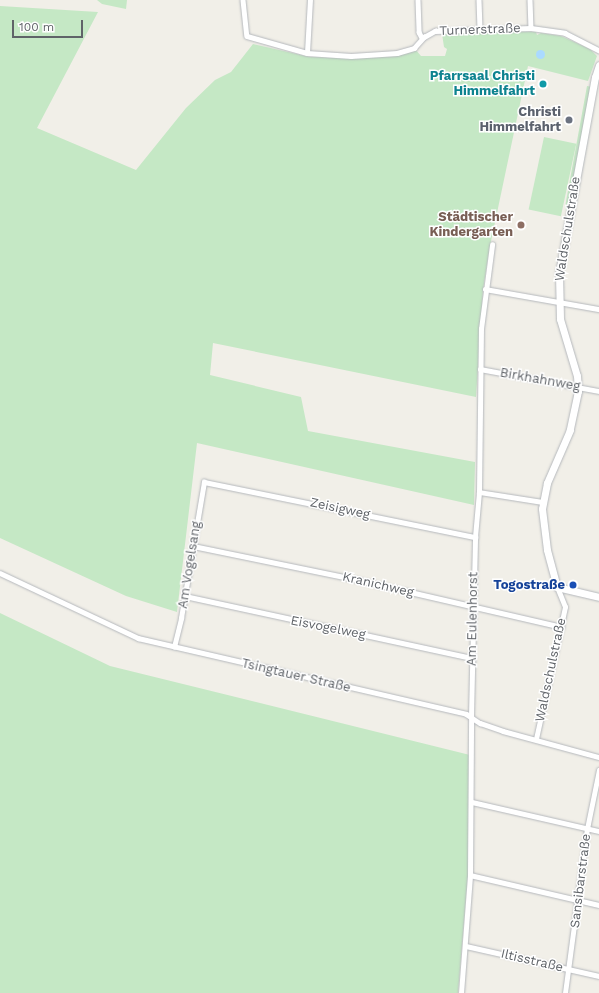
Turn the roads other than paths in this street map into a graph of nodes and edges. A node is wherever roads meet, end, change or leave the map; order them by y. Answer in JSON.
{"nodes":[{"id":1,"x":243,"y":0,"type":"edge"},
{"id":2,"x":310,"y":0,"type":"edge"},
{"id":3,"x":418,"y":0,"type":"edge"},
{"id":4,"x":479,"y":0,"type":"edge"},
{"id":5,"x":530,"y":0,"type":"edge"},
{"id":6,"x":531,"y":28,"type":"junction"},
{"id":7,"x":480,"y":29,"type":"junction"},
{"id":8,"x":422,"y":38,"type":"junction"},
{"id":9,"x":599,"y":50,"type":"edge"},
{"id":10,"x":307,"y":53,"type":"junction"},
{"id":11,"x":599,"y":65,"type":"edge"},
{"id":12,"x":492,"y":245,"type":"dead end"},
{"id":13,"x":485,"y":289,"type":"junction"},
{"id":14,"x":558,"y":301,"type":"junction"},
{"id":15,"x":599,"y":309,"type":"edge"},
{"id":16,"x":480,"y":370,"type":"junction"},
{"id":17,"x":578,"y":387,"type":"junction"},
{"id":18,"x":599,"y":391,"type":"edge"},
{"id":19,"x":204,"y":482,"type":"joint"},
{"id":20,"x":479,"y":492,"type":"junction"},
{"id":21,"x":543,"y":502,"type":"junction"},
{"id":22,"x":475,"y":537,"type":"junction"},
{"id":23,"x":193,"y":546,"type":"junction"},
{"id":24,"x":0,"y":573,"type":"edge"},
{"id":25,"x":557,"y":587,"type":"junction"},
{"id":26,"x":185,"y":596,"type":"junction"},
{"id":27,"x":599,"y":597,"type":"edge"},
{"id":28,"x":473,"y":609,"type":"junction"},
{"id":29,"x":562,"y":627,"type":"junction"},
{"id":30,"x":174,"y":647,"type":"junction"},
{"id":31,"x":472,"y":658,"type":"junction"},
{"id":32,"x":471,"y":716,"type":"junction"},
{"id":33,"x":536,"y":739,"type":"junction"},
{"id":34,"x":599,"y":756,"type":"edge"},
{"id":35,"x":599,"y":770,"type":"edge"},
{"id":36,"x":472,"y":802,"type":"junction"},
{"id":37,"x":587,"y":829,"type":"junction"},
{"id":38,"x":599,"y":831,"type":"edge"},
{"id":39,"x":470,"y":875,"type":"junction"},
{"id":40,"x":579,"y":901,"type":"junction"},
{"id":41,"x":599,"y":905,"type":"edge"},
{"id":42,"x":466,"y":946,"type":"junction"},
{"id":43,"x":570,"y":970,"type":"junction"},
{"id":44,"x":599,"y":976,"type":"edge"},
{"id":45,"x":461,"y":993,"type":"edge"},
{"id":46,"x":565,"y":993,"type":"edge"}],
"edges":[{"from":1,"to":10,"type":"street","name":"Turnerstraße"},
{"from":2,"to":10,"type":"street"},
{"from":3,"to":8,"type":"street"},
{"from":4,"to":7,"type":"street"},
{"from":5,"to":6,"type":"street"},
{"from":6,"to":7,"type":"street","name":"Turnerstraße"},
{"from":6,"to":9,"type":"street","name":"Turnerstraße"},
{"from":7,"to":8,"type":"street","name":"Turnerstraße"},
{"from":8,"to":10,"type":"street","name":"Turnerstraße"},
{"from":11,"to":14,"type":"street","name":"Waldschulstraße"},
{"from":12,"to":13,"type":"street","name":"Am Eulenhorst"},
{"from":13,"to":14,"type":"street"},
{"from":13,"to":16,"type":"street","name":"Am Eulenhorst"},
{"from":14,"to":15,"type":"street"},
{"from":14,"to":17,"type":"street","name":"Waldschulstraße"},
{"from":16,"to":17,"type":"street","name":"Birkhahnweg"},
{"from":16,"to":20,"type":"street","name":"Am Eulenhorst"},
{"from":17,"to":18,"type":"street","name":"Birkhahnweg"},
{"from":17,"to":21,"type":"street","name":"Waldschulstraße"},
{"from":19,"to":22,"type":"street","name":"Zeisigweg"},
{"from":19,"to":23,"type":"street","name":"Am Vogelsang"},
{"from":20,"to":21,"type":"street"},
{"from":20,"to":22,"type":"street","name":"Am Eulenhorst"},
{"from":21,"to":25,"type":"street","name":"Waldschulstraße"},
{"from":22,"to":28,"type":"street","name":"Am Eulenhorst"},
{"from":23,"to":26,"type":"street","name":"Am Vogelsang"},
{"from":23,"to":28,"type":"street","name":"Kranichweg"},
{"from":24,"to":30,"type":"street","name":"Tsingtauer Straße"},
{"from":25,"to":27,"type":"street"},
{"from":25,"to":29,"type":"street","name":"Waldschulstraße"},
{"from":26,"to":30,"type":"street","name":"Am Vogelsang"},
{"from":26,"to":31,"type":"street","name":"Eisvogelweg"},
{"from":28,"to":29,"type":"street","name":"Kranichweg"},
{"from":28,"to":31,"type":"street","name":"Am Eulenhorst"},
{"from":29,"to":33,"type":"street","name":"Waldschulstraße"},
{"from":30,"to":32,"type":"street","name":"Tsingtauer Straße"},
{"from":31,"to":32,"type":"street","name":"Am Eulenhorst"},
{"from":32,"to":33,"type":"street","name":"Tsingtauer Straße"},
{"from":32,"to":36,"type":"street","name":"Am Eulenhorst"},
{"from":33,"to":34,"type":"street","name":"Tsingtauer Straße"},
{"from":35,"to":37,"type":"street","name":"Sansibarstraße"},
{"from":36,"to":37,"type":"street"},
{"from":36,"to":39,"type":"street","name":"Am Eulenhorst"},
{"from":37,"to":38,"type":"street"},
{"from":37,"to":40,"type":"street","name":"Sansibarstraße"},
{"from":39,"to":40,"type":"street"},
{"from":39,"to":42,"type":"street","name":"Am Eulenhorst"},
{"from":40,"to":41,"type":"street"},
{"from":40,"to":43,"type":"street","name":"Sansibarstraße"},
{"from":42,"to":43,"type":"street","name":"Iltisstraße"},
{"from":42,"to":45,"type":"street","name":"Am Eulenhorst"},
{"from":43,"to":44,"type":"street","name":"Iltisstraße"},
{"from":43,"to":46,"type":"street","name":"Sansibarstraße"}]}
